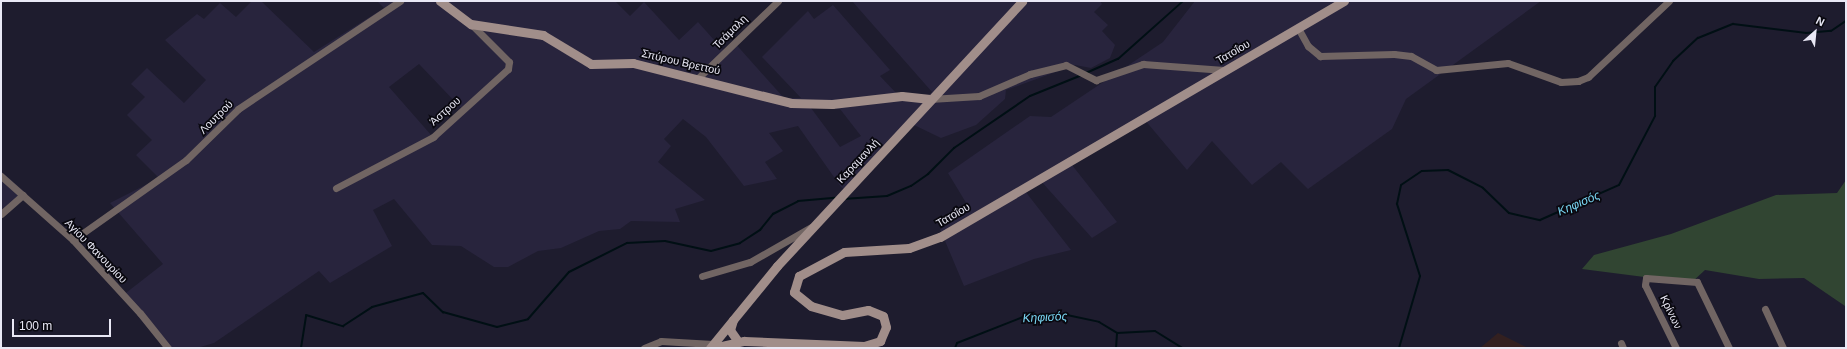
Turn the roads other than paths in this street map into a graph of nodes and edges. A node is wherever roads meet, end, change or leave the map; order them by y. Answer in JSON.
{"nodes":[{"id":1,"x":400,"y":1,"type":"edge"},
{"id":2,"x":440,"y":1,"type":"edge"},
{"id":3,"x":766,"y":1,"type":"edge"},
{"id":4,"x":778,"y":1,"type":"edge"},
{"id":5,"x":1022,"y":1,"type":"edge"},
{"id":6,"x":1344,"y":1,"type":"edge"},
{"id":7,"x":1669,"y":1,"type":"edge"},
{"id":8,"x":771,"y":7,"type":"junction"},
{"id":9,"x":471,"y":24,"type":"junction"},
{"id":10,"x":1298,"y":28,"type":"junction"},
{"id":11,"x":1224,"y":70,"type":"junction"},
{"id":12,"x":698,"y":78,"type":"junction"},
{"id":13,"x":930,"y":99,"type":"junction"},
{"id":14,"x":1,"y":176,"type":"edge"},
{"id":15,"x":336,"y":188,"type":"dead end"},
{"id":16,"x":23,"y":195,"type":"junction"},
{"id":17,"x":1,"y":214,"type":"edge"},
{"id":18,"x":814,"y":225,"type":"junction"},
{"id":19,"x":72,"y":240,"type":"junction"},
{"id":20,"x":702,"y":276,"type":"dead end"},
{"id":21,"x":1765,"y":309,"type":"dead end"},
{"id":22,"x":733,"y":319,"type":"junction"},
{"id":23,"x":737,"y":340,"type":"junction"},
{"id":24,"x":750,"y":342,"type":"junction"},
{"id":25,"x":713,"y":345,"type":"edge"},
{"id":26,"x":168,"y":348,"type":"edge"},
{"id":27,"x":644,"y":348,"type":"edge"},
{"id":28,"x":1676,"y":348,"type":"edge"},
{"id":29,"x":1729,"y":348,"type":"edge"},
{"id":30,"x":1784,"y":348,"type":"edge"}],
"edges":[{"from":1,"to":19,"type":"street","name":"Λουτρού"},
{"from":2,"to":9,"type":"street","name":"Σπύρου Βρεττού"},
{"from":3,"to":8,"type":"street"},
{"from":4,"to":8,"type":"street","name":"Τσάμαλη"},
{"from":5,"to":13,"type":"street","name":"Καραμανλή"},
{"from":6,"to":10,"type":"street","name":"Τατοΐου"},
{"from":7,"to":10,"type":"street"},
{"from":8,"to":12,"type":"street","name":"Τσάμαλη"},
{"from":9,"to":12,"type":"street","name":"Σπύρου Βρεττού"},
{"from":9,"to":15,"type":"street","name":"Άστρου"},
{"from":10,"to":11,"type":"street","name":"Τατοΐου"},
{"from":11,"to":13,"type":"street"},
{"from":11,"to":24,"type":"street","name":"Τατοΐου"},
{"from":12,"to":13,"type":"street","name":"Σπύρου Βρεττού"},
{"from":13,"to":18,"type":"street","name":"Καραμανλή"},
{"from":14,"to":16,"type":"street","name":"Αγίου Φανουρίου"},
{"from":16,"to":17,"type":"street"},
{"from":16,"to":19,"type":"street","name":"Αγίου Φανουρίου"},
{"from":18,"to":20,"type":"street"},
{"from":18,"to":22,"type":"street","name":"Καραμανλή"},
{"from":19,"to":26,"type":"street","name":"Αγίου Φανουρίου"},
{"from":21,"to":30,"type":"street"},
{"from":22,"to":23,"type":"street"},
{"from":22,"to":25,"type":"street","name":"Καραμανλή"},
{"from":23,"to":24,"type":"street","name":"Τατοΐου"},
{"from":23,"to":25,"type":"street","name":"Τατοΐου"},
{"from":24,"to":25,"type":"street","name":"Τατοΐου"},
{"from":25,"to":27,"type":"street"},
{"from":28,"to":29,"type":"street","name":"Κρίνων"}]}
